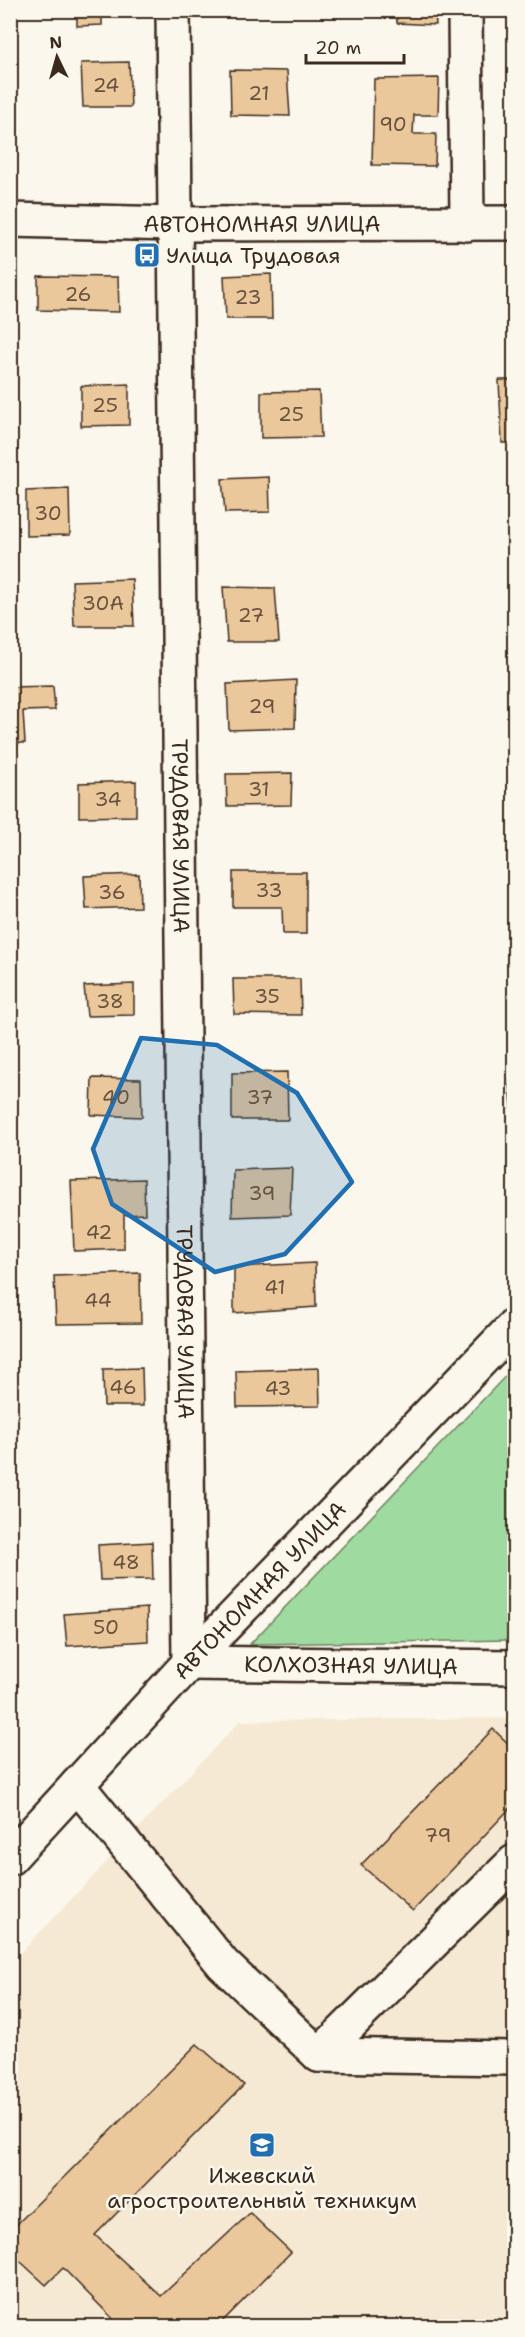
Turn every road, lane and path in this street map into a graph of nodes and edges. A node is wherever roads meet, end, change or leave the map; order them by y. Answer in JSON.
{"nodes":[{"id":1,"x":173,"y":10,"type":"edge"},
{"id":2,"x":465,"y":10,"type":"edge"},
{"id":3,"x":10,"y":220,"type":"edge"},
{"id":4,"x":514,"y":223,"type":"edge"},
{"id":5,"x":174,"y":224,"type":"junction"},
{"id":6,"x":467,"y":224,"type":"junction"},
{"id":7,"x":514,"y":1326,"type":"edge"},
{"id":8,"x":189,"y":1664,"type":"junction"},
{"id":9,"x":514,"y":1667,"type":"edge"},
{"id":10,"x":77,"y":1785,"type":"junction"},
{"id":11,"x":10,"y":1858,"type":"edge"},
{"id":12,"x":514,"y":1862,"type":"edge"},
{"id":13,"x":319,"y":2055,"type":"junction"},
{"id":14,"x":514,"y":2058,"type":"edge"}],
"edges":[{"from":1,"to":5,"type":"street","name":"ТРУДОВАЯ УЛИЦА"},
{"from":2,"to":6,"type":"street"},
{"from":3,"to":5,"type":"street","name":"АВТОНОМНАЯ УЛИЦА"},
{"from":4,"to":6,"type":"street","name":"АВТОНОМНАЯ УЛИЦА"},
{"from":5,"to":6,"type":"street","name":"АВТОНОМНАЯ УЛИЦА"},
{"from":5,"to":8,"type":"street","name":"ТРУДОВАЯ УЛИЦА"},
{"from":7,"to":8,"type":"street","name":"АВТОНОМНАЯ УЛИЦА"},
{"from":8,"to":9,"type":"street","name":"КОЛХОЗНАЯ УЛИЦА"},
{"from":8,"to":10,"type":"street","name":"АВТОНОМНАЯ УЛИЦА"},
{"from":10,"to":11,"type":"street","name":"АВТОНОМНАЯ УЛИЦА"},
{"from":10,"to":13,"type":"street"},
{"from":12,"to":13,"type":"street"},
{"from":13,"to":14,"type":"street"}]}
